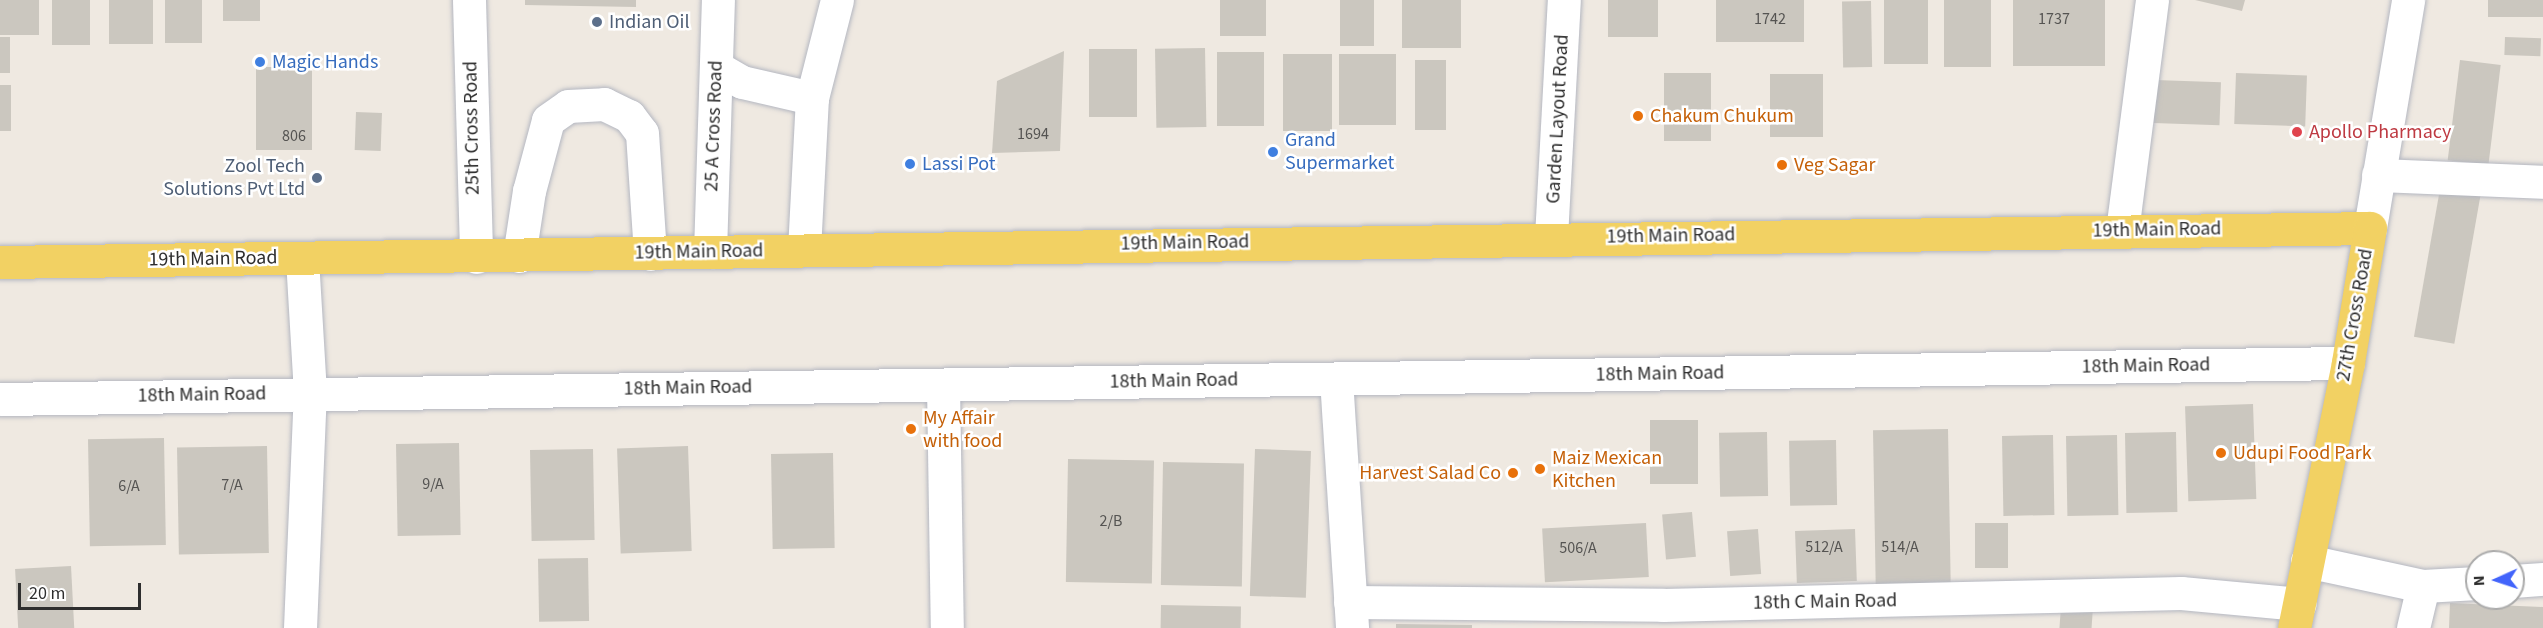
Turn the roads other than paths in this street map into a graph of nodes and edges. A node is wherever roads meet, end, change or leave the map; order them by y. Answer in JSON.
{"nodes":[{"id":1,"x":469,"y":0,"type":"edge"},
{"id":2,"x":717,"y":0,"type":"edge"},
{"id":3,"x":837,"y":0,"type":"edge"},
{"id":4,"x":1564,"y":0,"type":"edge"},
{"id":5,"x":2152,"y":0,"type":"edge"},
{"id":6,"x":2408,"y":0,"type":"edge"},
{"id":7,"x":716,"y":67,"type":"junction"},
{"id":8,"x":812,"y":98,"type":"junction"},
{"id":9,"x":2378,"y":175,"type":"junction"},
{"id":10,"x":2543,"y":182,"type":"edge"},
{"id":11,"x":2370,"y":228,"type":"junction"},
{"id":12,"x":2122,"y":231,"type":"junction"},
{"id":13,"x":1551,"y":237,"type":"junction"},
{"id":14,"x":804,"y":250,"type":"junction"},
{"id":15,"x":710,"y":252,"type":"junction"},
{"id":16,"x":650,"y":254,"type":"junction"},
{"id":17,"x":519,"y":256,"type":"junction"},
{"id":18,"x":476,"y":257,"type":"junction"},
{"id":19,"x":302,"y":258,"type":"junction"},
{"id":20,"x":0,"y":262,"type":"edge"},
{"id":21,"x":2348,"y":363,"type":"junction"},
{"id":22,"x":1336,"y":379,"type":"junction"},
{"id":23,"x":943,"y":385,"type":"junction"},
{"id":24,"x":310,"y":393,"type":"junction"},
{"id":25,"x":0,"y":399,"type":"edge"},
{"id":26,"x":2307,"y":561,"type":"junction"},
{"id":27,"x":2543,"y":579,"type":"edge"},
{"id":28,"x":2525,"y":580,"type":"edge"},
{"id":29,"x":2465,"y":584,"type":"edge"},
{"id":30,"x":2423,"y":586,"type":"junction"},
{"id":31,"x":1351,"y":615,"type":"edge"},
{"id":32,"x":2297,"y":616,"type":"edge"},
{"id":33,"x":300,"y":628,"type":"edge"},
{"id":34,"x":947,"y":628,"type":"edge"},
{"id":35,"x":2414,"y":628,"type":"edge"}],
"edges":[{"from":1,"to":18,"type":"street","name":"25th Cross Road"},
{"from":2,"to":7,"type":"street","name":"25 A Cross Road"},
{"from":3,"to":8,"type":"street"},
{"from":4,"to":13,"type":"street","name":"Garden Layout Road"},
{"from":5,"to":12,"type":"street"},
{"from":6,"to":9,"type":"street","name":"27th Cross Road"},
{"from":7,"to":8,"type":"street"},
{"from":7,"to":15,"type":"street","name":"25 A Cross Road"},
{"from":8,"to":14,"type":"street"},
{"from":9,"to":10,"type":"street"},
{"from":9,"to":11,"type":"street","name":"27th Cross Road"},
{"from":11,"to":12,"type":"main road","name":"19th Main Road"},
{"from":11,"to":21,"type":"main road","name":"27th Cross Road"},
{"from":12,"to":13,"type":"main road","name":"19th Main Road"},
{"from":13,"to":14,"type":"main road","name":"19th Main Road"},
{"from":14,"to":15,"type":"main road","name":"19th Main Road"},
{"from":15,"to":16,"type":"main road","name":"19th Main Road"},
{"from":16,"to":17,"type":"main road","name":"19th Main Road"},
{"from":16,"to":17,"type":"street"},
{"from":17,"to":18,"type":"main road","name":"19th Main Road"},
{"from":18,"to":19,"type":"main road","name":"19th Main Road"},
{"from":19,"to":20,"type":"main road","name":"19th Main Road"},
{"from":19,"to":24,"type":"street"},
{"from":21,"to":22,"type":"street","name":"18th Main Road"},
{"from":21,"to":26,"type":"main road","name":"27th Cross Road"},
{"from":22,"to":23,"type":"street","name":"18th Main Road"},
{"from":22,"to":31,"type":"street"},
{"from":23,"to":24,"type":"street","name":"18th Main Road"},
{"from":23,"to":34,"type":"street"},
{"from":24,"to":25,"type":"street","name":"18th Main Road"},
{"from":24,"to":33,"type":"street"},
{"from":26,"to":30,"type":"street"},
{"from":26,"to":32,"type":"main road","name":"27th Cross Road"},
{"from":27,"to":28,"type":"street"},
{"from":29,"to":30,"type":"street"},
{"from":30,"to":35,"type":"street"},
{"from":31,"to":32,"type":"street","name":"18th C Main Road"}]}
